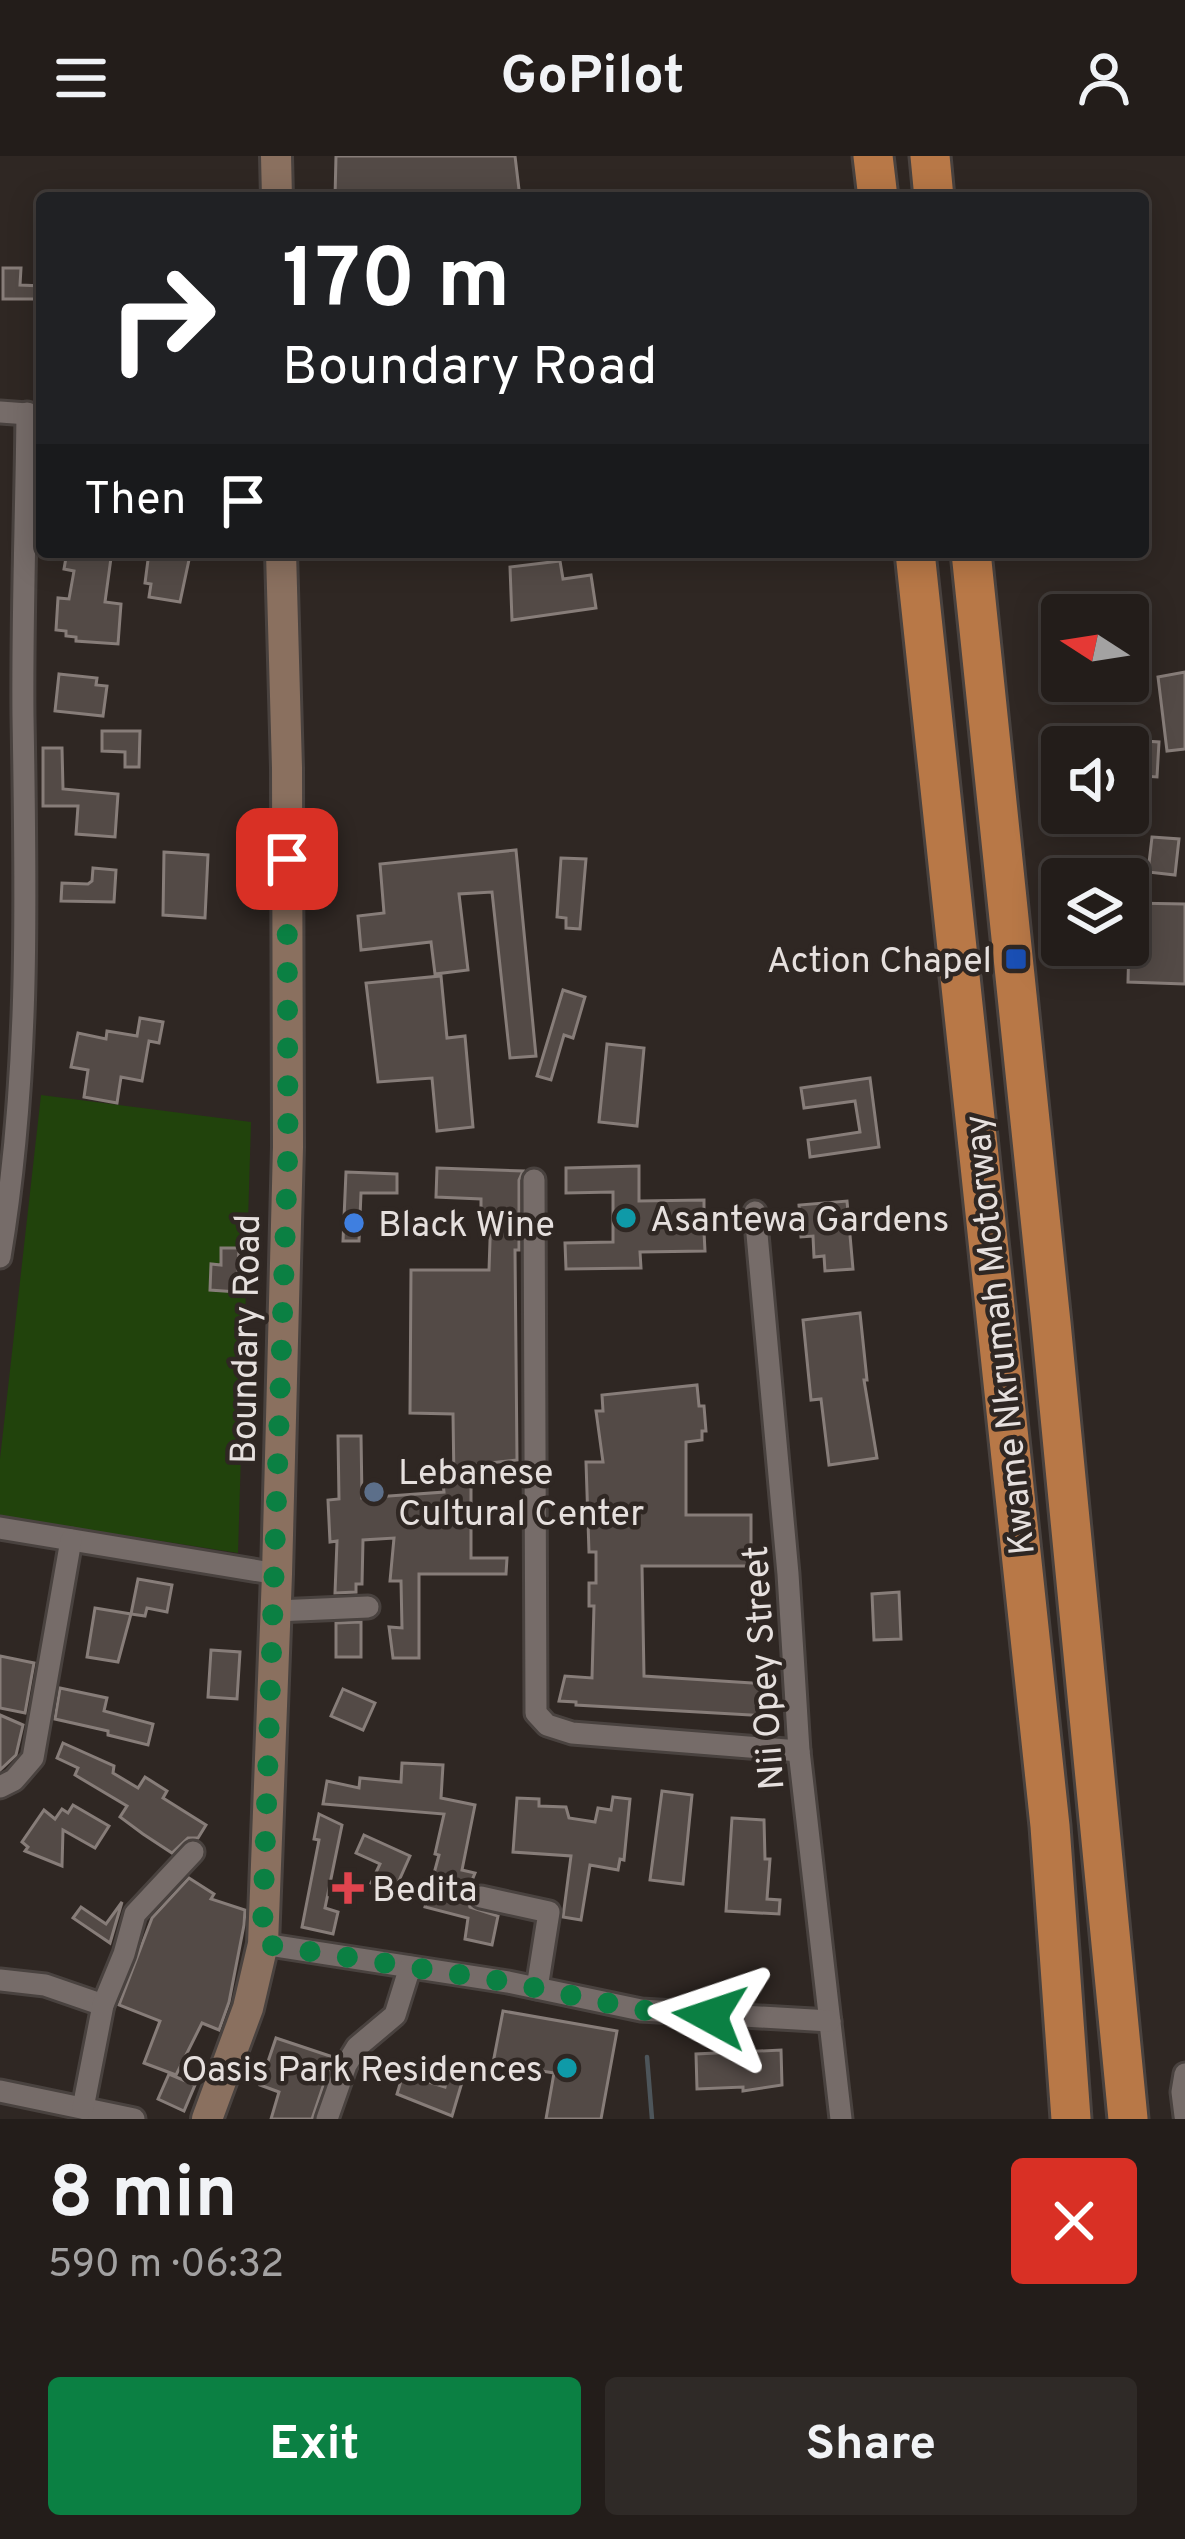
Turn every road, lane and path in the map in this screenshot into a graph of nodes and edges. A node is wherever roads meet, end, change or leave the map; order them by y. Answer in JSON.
{"nodes":[{"id":1,"x":276,"y":156,"type":"edge"},
{"id":2,"x":873,"y":156,"type":"edge"},
{"id":3,"x":930,"y":156,"type":"edge"},
{"id":4,"x":277,"y":192,"type":"edge"},
{"id":5,"x":877,"y":192,"type":"edge"},
{"id":6,"x":933,"y":192,"type":"edge"},
{"id":7,"x":0,"y":412,"type":"edge"},
{"id":8,"x":35,"y":414,"type":"edge"},
{"id":9,"x":281,"y":558,"type":"edge"},
{"id":10,"x":916,"y":558,"type":"edge"},
{"id":11,"x":972,"y":558,"type":"edge"},
{"id":12,"x":12,"y":710,"type":"edge"},
{"id":13,"x":10,"y":1062,"type":"edge"},
{"id":14,"x":533,"y":1180,"type":"dead end"},
{"id":15,"x":755,"y":1212,"type":"dead end"},
{"id":16,"x":0,"y":1257,"type":"edge"},
{"id":17,"x":0,"y":1528,"type":"edge"},
{"id":18,"x":71,"y":1540,"type":"junction"},
{"id":19,"x":277,"y":1574,"type":"junction"},
{"id":20,"x":368,"y":1607,"type":"dead end"},
{"id":21,"x":276,"y":1611,"type":"junction"},
{"id":22,"x":799,"y":1751,"type":"junction"},
{"id":23,"x":0,"y":1787,"type":"edge"},
{"id":24,"x":193,"y":1852,"type":"dead end"},
{"id":25,"x":481,"y":1897,"type":"dead end"},
{"id":26,"x":262,"y":1944,"type":"junction"},
{"id":27,"x":410,"y":1967,"type":"junction"},
{"id":28,"x":0,"y":1980,"type":"edge"},
{"id":29,"x":537,"y":1988,"type":"junction"},
{"id":30,"x":103,"y":2005,"type":"junction"},
{"id":31,"x":830,"y":2021,"type":"junction"},
{"id":32,"x":1185,"y":2074,"type":"edge"},
{"id":33,"x":0,"y":2090,"type":"edge"},
{"id":34,"x":83,"y":2108,"type":"junction"},
{"id":35,"x":1185,"y":2116,"type":"edge"},
{"id":36,"x":134,"y":2119,"type":"edge"},
{"id":37,"x":207,"y":2119,"type":"edge"},
{"id":38,"x":327,"y":2119,"type":"edge"},
{"id":39,"x":841,"y":2119,"type":"edge"},
{"id":40,"x":1071,"y":2119,"type":"edge"},
{"id":41,"x":1128,"y":2119,"type":"edge"}],
"edges":[{"from":1,"to":4,"type":"main road"},
{"from":2,"to":5,"type":"highway"},
{"from":3,"to":6,"type":"highway"},
{"from":7,"to":8,"type":"street"},
{"from":8,"to":12,"type":"street"},
{"from":9,"to":19,"type":"main road","name":"Boundary Road"},
{"from":10,"to":40,"type":"highway","name":"Kwame Nkrumah Motorway"},
{"from":11,"to":41,"type":"highway","name":"Kwame Nkrumah Motorway"},
{"from":12,"to":13,"type":"street"},
{"from":13,"to":16,"type":"street"},
{"from":14,"to":22,"type":"street"},
{"from":15,"to":22,"type":"street","name":"Nii Opey Street"},
{"from":17,"to":18,"type":"street"},
{"from":18,"to":19,"type":"street"},
{"from":18,"to":23,"type":"street"},
{"from":19,"to":21,"type":"main road","name":"Boundary Road"},
{"from":20,"to":21,"type":"street"},
{"from":21,"to":26,"type":"main road","name":"Boundary Road"},
{"from":22,"to":31,"type":"street","name":"Nii Opey Street"},
{"from":24,"to":30,"type":"street"},
{"from":25,"to":29,"type":"street"},
{"from":26,"to":27,"type":"street"},
{"from":26,"to":37,"type":"main road","name":"Boundary Road"},
{"from":27,"to":29,"type":"street"},
{"from":27,"to":38,"type":"street"},
{"from":28,"to":30,"type":"street"},
{"from":29,"to":31,"type":"street"},
{"from":30,"to":34,"type":"street"},
{"from":31,"to":39,"type":"street","name":"Nii Opey Street"},
{"from":32,"to":35,"type":"street"},
{"from":33,"to":34,"type":"street"},
{"from":34,"to":36,"type":"street"}]}
